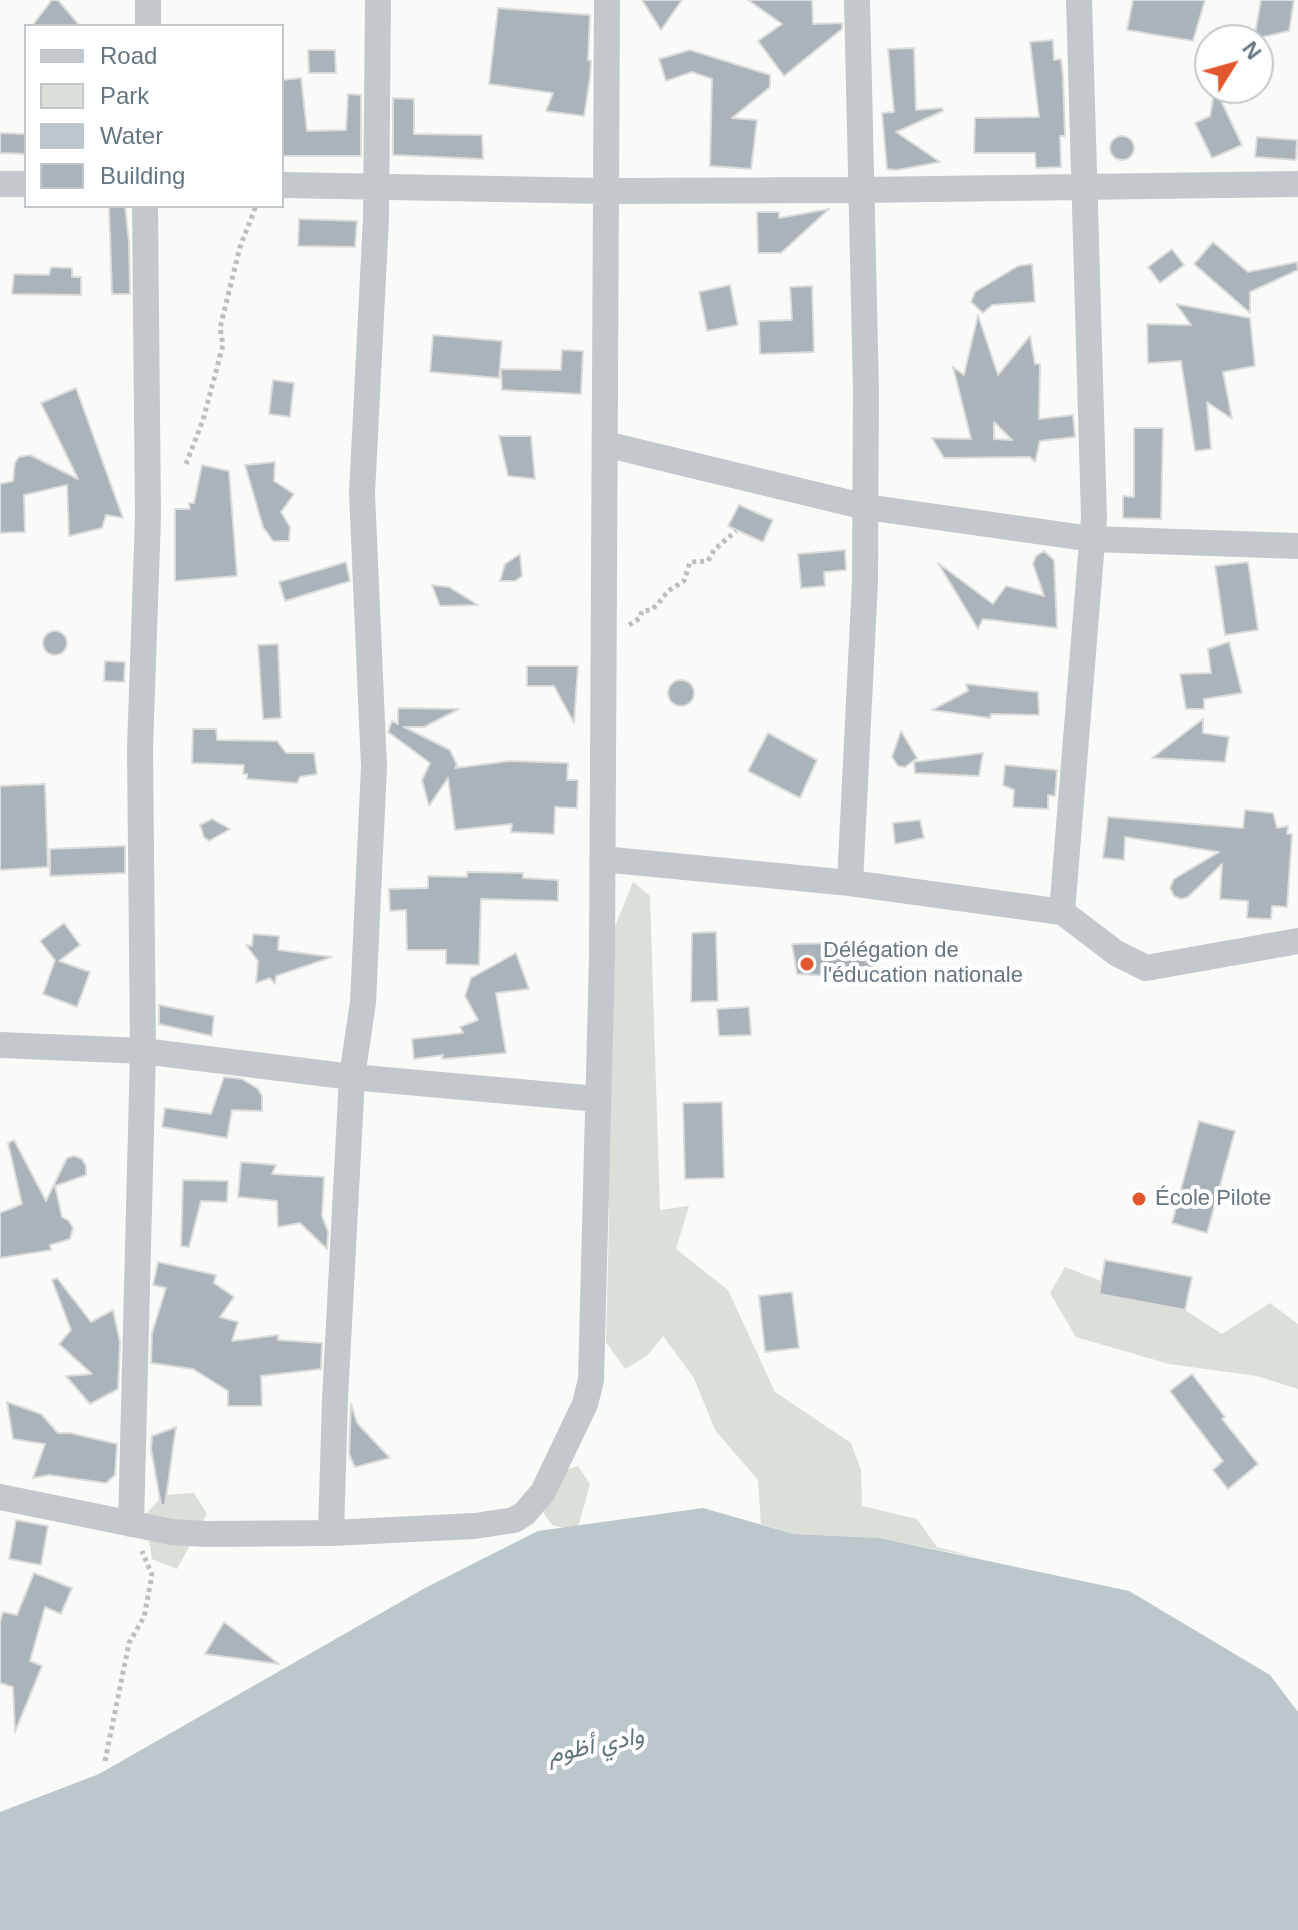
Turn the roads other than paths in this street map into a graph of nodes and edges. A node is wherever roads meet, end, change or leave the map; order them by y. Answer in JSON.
{"nodes":[{"id":1,"x":148,"y":0,"type":"edge"},
{"id":2,"x":378,"y":0,"type":"edge"},
{"id":3,"x":607,"y":0,"type":"edge"},
{"id":4,"x":857,"y":0,"type":"edge"},
{"id":5,"x":1079,"y":0,"type":"edge"},
{"id":6,"x":148,"y":24,"type":"edge"},
{"id":7,"x":0,"y":184,"type":"edge"},
{"id":8,"x":24,"y":184,"type":"edge"},
{"id":9,"x":1298,"y":184,"type":"edge"},
{"id":10,"x":284,"y":185,"type":"edge"},
{"id":11,"x":376,"y":185,"type":"junction"},
{"id":12,"x":1084,"y":189,"type":"junction"},
{"id":13,"x":861,"y":190,"type":"junction"},
{"id":14,"x":605,"y":191,"type":"junction"},
{"id":15,"x":145,"y":208,"type":"edge"},
{"id":16,"x":605,"y":444,"type":"junction"},
{"id":17,"x":866,"y":507,"type":"junction"},
{"id":18,"x":1092,"y":539,"type":"junction"},
{"id":19,"x":1298,"y":546,"type":"edge"},
{"id":20,"x":602,"y":859,"type":"junction"},
{"id":21,"x":850,"y":883,"type":"junction"},
{"id":22,"x":1062,"y":912,"type":"junction"},
{"id":23,"x":1298,"y":941,"type":"edge"},
{"id":24,"x":0,"y":1045,"type":"edge"},
{"id":25,"x":143,"y":1051,"type":"junction"},
{"id":26,"x":352,"y":1077,"type":"junction"},
{"id":27,"x":597,"y":1099,"type":"junction"},
{"id":28,"x":0,"y":1497,"type":"edge"},
{"id":29,"x":131,"y":1524,"type":"junction"},
{"id":30,"x":331,"y":1533,"type":"junction"}],
"edges":[{"from":1,"to":6,"type":"street"},
{"from":2,"to":11,"type":"street"},
{"from":3,"to":14,"type":"street"},
{"from":4,"to":13,"type":"street"},
{"from":5,"to":12,"type":"street"},
{"from":7,"to":8,"type":"street"},
{"from":9,"to":12,"type":"street"},
{"from":10,"to":11,"type":"street"},
{"from":11,"to":14,"type":"street"},
{"from":11,"to":26,"type":"street"},
{"from":12,"to":13,"type":"street"},
{"from":12,"to":18,"type":"street"},
{"from":13,"to":14,"type":"street"},
{"from":13,"to":17,"type":"street"},
{"from":14,"to":16,"type":"street"},
{"from":15,"to":25,"type":"street"},
{"from":16,"to":17,"type":"street"},
{"from":16,"to":20,"type":"street"},
{"from":17,"to":18,"type":"street"},
{"from":17,"to":21,"type":"street"},
{"from":18,"to":19,"type":"street"},
{"from":18,"to":22,"type":"street"},
{"from":20,"to":21,"type":"street"},
{"from":20,"to":27,"type":"street"},
{"from":21,"to":22,"type":"street"},
{"from":22,"to":23,"type":"street"},
{"from":24,"to":25,"type":"street"},
{"from":25,"to":26,"type":"street"},
{"from":25,"to":29,"type":"street"},
{"from":26,"to":27,"type":"street"},
{"from":26,"to":30,"type":"street"},
{"from":27,"to":30,"type":"street"},
{"from":28,"to":29,"type":"street"},
{"from":29,"to":30,"type":"street"}]}
